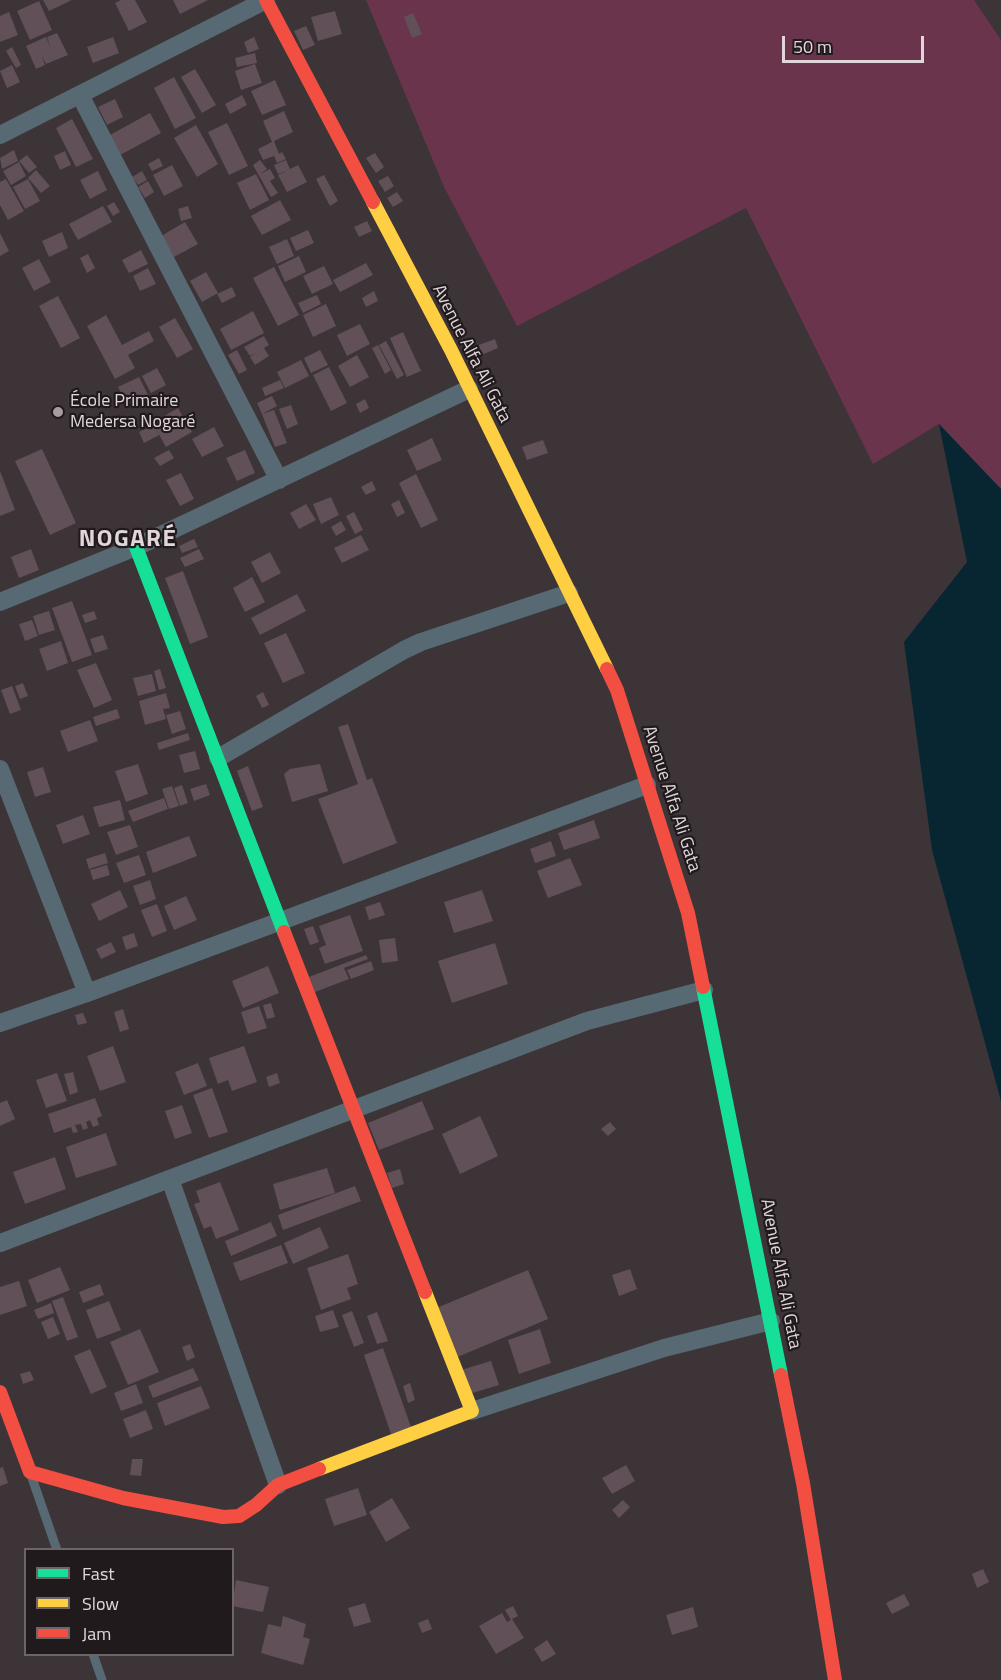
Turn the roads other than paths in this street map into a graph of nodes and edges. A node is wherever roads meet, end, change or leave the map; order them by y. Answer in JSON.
{"nodes":[{"id":1,"x":266,"y":0,"type":"edge"},
{"id":2,"x":80,"y":94,"type":"junction"},
{"id":3,"x":0,"y":135,"type":"edge"},
{"id":4,"x":469,"y":389,"type":"junction"},
{"id":5,"x":279,"y":480,"type":"junction"},
{"id":6,"x":136,"y":547,"type":"junction"},
{"id":7,"x":569,"y":593,"type":"junction"},
{"id":8,"x":0,"y":602,"type":"edge"},
{"id":9,"x":218,"y":758,"type":"junction"},
{"id":10,"x":0,"y":769,"type":"edge"},
{"id":11,"x":647,"y":785,"type":"junction"},
{"id":12,"x":280,"y":922,"type":"junction"},
{"id":13,"x":704,"y":990,"type":"junction"},
{"id":14,"x":87,"y":993,"type":"junction"},
{"id":15,"x":0,"y":1023,"type":"edge"},
{"id":16,"x":354,"y":1109,"type":"junction"},
{"id":17,"x":170,"y":1179,"type":"junction"},
{"id":18,"x":0,"y":1243,"type":"edge"},
{"id":19,"x":771,"y":1321,"type":"junction"},
{"id":20,"x":0,"y":1392,"type":"edge"},
{"id":21,"x":472,"y":1411,"type":"junction"},
{"id":22,"x":30,"y":1472,"type":"junction"},
{"id":23,"x":278,"y":1485,"type":"junction"},
{"id":24,"x":56,"y":1548,"type":"edge"},
{"id":25,"x":94,"y":1656,"type":"edge"},
{"id":26,"x":102,"y":1680,"type":"edge"},
{"id":27,"x":836,"y":1680,"type":"edge"}],
"edges":[{"from":1,"to":2,"type":"street"},
{"from":1,"to":4,"type":"street","name":"Avenue Alfa Ali Gata"},
{"from":2,"to":3,"type":"street"},
{"from":2,"to":5,"type":"street"},
{"from":4,"to":5,"type":"street"},
{"from":4,"to":7,"type":"street","name":"Avenue Alfa Ali Gata"},
{"from":5,"to":6,"type":"street"},
{"from":6,"to":8,"type":"street"},
{"from":6,"to":9,"type":"street"},
{"from":7,"to":9,"type":"street"},
{"from":7,"to":11,"type":"street","name":"Avenue Alfa Ali Gata"},
{"from":9,"to":12,"type":"street"},
{"from":10,"to":14,"type":"street"},
{"from":11,"to":12,"type":"street"},
{"from":11,"to":13,"type":"street","name":"Avenue Alfa Ali Gata"},
{"from":12,"to":14,"type":"street"},
{"from":12,"to":16,"type":"street"},
{"from":13,"to":16,"type":"street"},
{"from":13,"to":19,"type":"street","name":"Avenue Alfa Ali Gata"},
{"from":14,"to":15,"type":"street"},
{"from":16,"to":17,"type":"street"},
{"from":16,"to":21,"type":"street"},
{"from":17,"to":18,"type":"street"},
{"from":17,"to":23,"type":"street"},
{"from":19,"to":21,"type":"street"},
{"from":19,"to":27,"type":"street","name":"Avenue Alfa Ali Gata"},
{"from":20,"to":22,"type":"street"},
{"from":21,"to":23,"type":"street"},
{"from":22,"to":23,"type":"street"},
{"from":22,"to":24,"type":"lane"},
{"from":25,"to":26,"type":"lane"}]}
